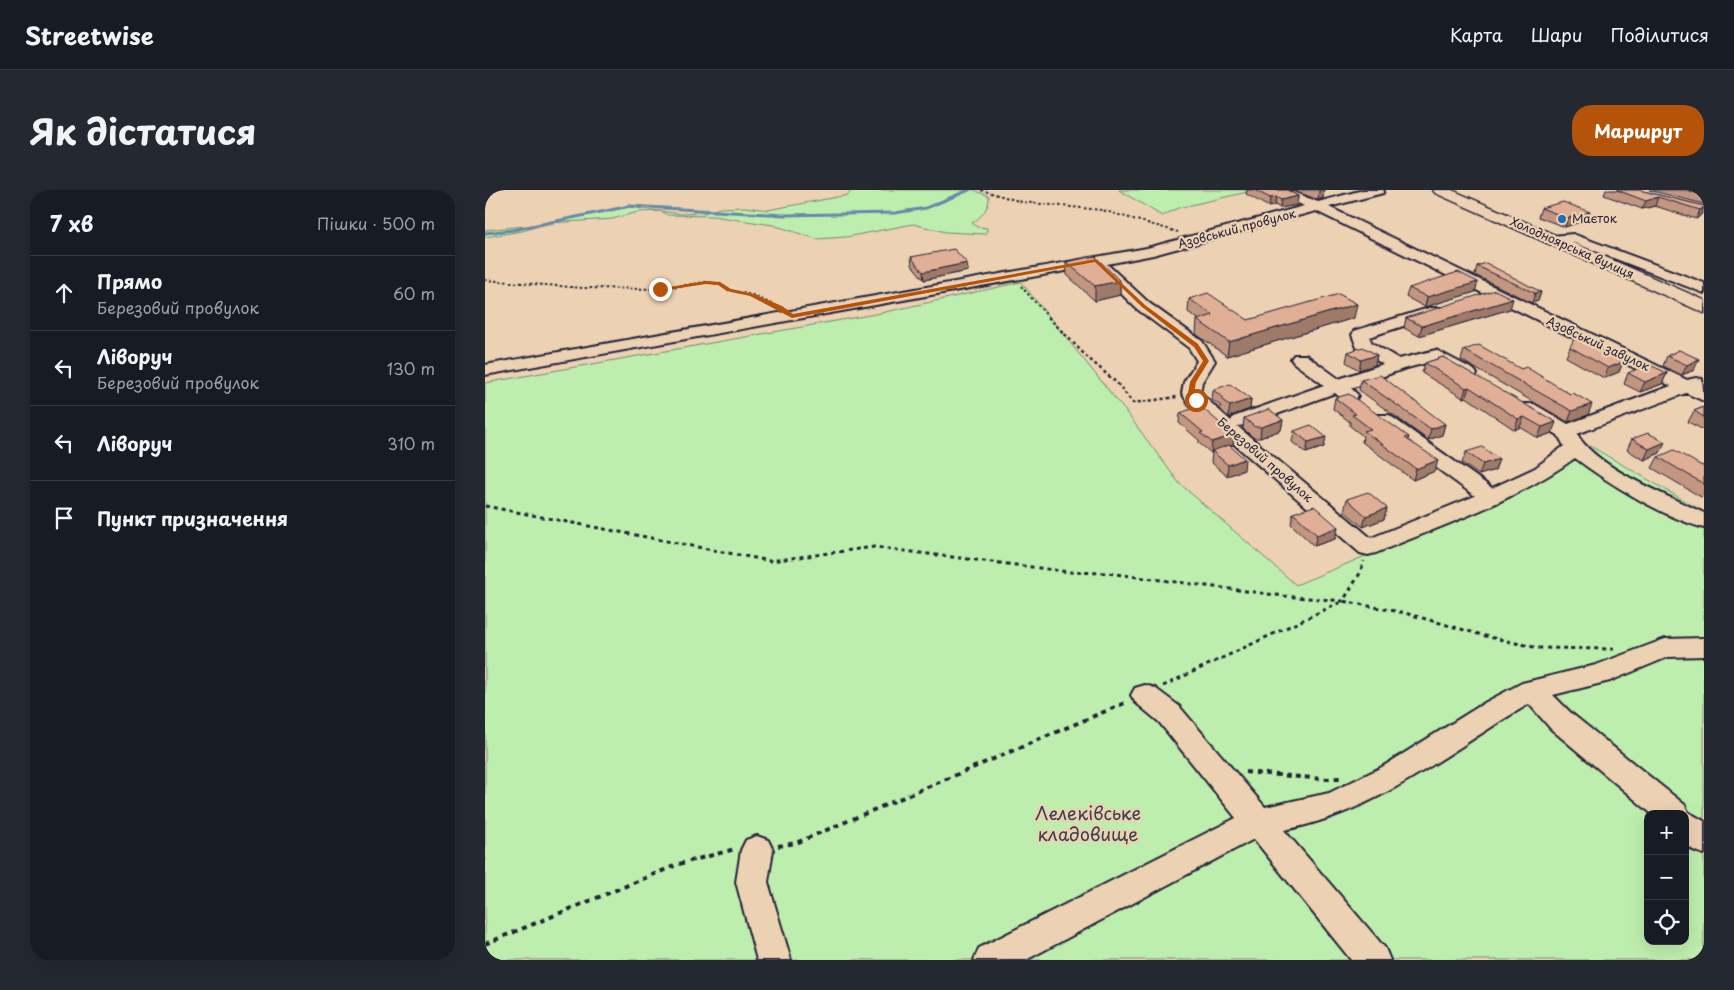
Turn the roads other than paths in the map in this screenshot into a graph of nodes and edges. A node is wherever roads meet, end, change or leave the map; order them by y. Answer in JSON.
{"nodes":[{"id":1,"x":1277,"y":190,"type":"edge"},
{"id":2,"x":1377,"y":190,"type":"edge"},
{"id":3,"x":1440,"y":190,"type":"edge"},
{"id":4,"x":1318,"y":207,"type":"junction"},
{"id":5,"x":1552,"y":240,"type":"junction"},
{"id":6,"x":1096,"y":260,"type":"junction"},
{"id":7,"x":1704,"y":288,"type":"edge"},
{"id":8,"x":1492,"y":293,"type":"junction"},
{"id":9,"x":1473,"y":299,"type":"edge"},
{"id":10,"x":1454,"y":305,"type":"edge"},
{"id":11,"x":1704,"y":307,"type":"edge"},
{"id":12,"x":1300,"y":359,"type":"dead end"},
{"id":13,"x":1397,"y":365,"type":"junction"},
{"id":14,"x":485,"y":370,"type":"edge"},
{"id":15,"x":1695,"y":383,"type":"edge"},
{"id":16,"x":1485,"y":384,"type":"edge"},
{"id":17,"x":1338,"y":388,"type":"junction"},
{"id":18,"x":1704,"y":395,"type":"edge"},
{"id":19,"x":1509,"y":398,"type":"edge"},
{"id":20,"x":1226,"y":426,"type":"junction"},
{"id":21,"x":1571,"y":440,"type":"junction"},
{"id":22,"x":1491,"y":497,"type":"junction"},
{"id":23,"x":1704,"y":521,"type":"edge"},
{"id":24,"x":1704,"y":647,"type":"edge"},
{"id":25,"x":1532,"y":690,"type":"junction"},
{"id":26,"x":1145,"y":695,"type":"road end"},
{"id":27,"x":1669,"y":810,"type":"edge"},
{"id":28,"x":1257,"y":822,"type":"junction"},
{"id":29,"x":1689,"y":827,"type":"edge"},
{"id":30,"x":1704,"y":840,"type":"edge"},
{"id":31,"x":757,"y":850,"type":"road end"},
{"id":32,"x":774,"y":960,"type":"edge"},
{"id":33,"x":991,"y":960,"type":"edge"},
{"id":34,"x":1373,"y":960,"type":"edge"}],
"edges":[{"from":1,"to":4,"type":"street","name":"Азовський завулок"},
{"from":2,"to":4,"type":"street","name":"Азовський провулок"},
{"from":3,"to":5,"type":"main road","name":"Холодноярська вулиця"},
{"from":4,"to":6,"type":"street","name":"Азовський провулок"},
{"from":4,"to":8,"type":"street","name":"Азовський завулок"},
{"from":5,"to":7,"type":"street"},
{"from":5,"to":11,"type":"main road","name":"Холодноярська вулиця"},
{"from":6,"to":14,"type":"street","name":"Азовський провулок"},
{"from":6,"to":20,"type":"street","name":"Березовий провулок"},
{"from":8,"to":9,"type":"street"},
{"from":8,"to":15,"type":"street","name":"Азовський завулок"},
{"from":10,"to":13,"type":"street"},
{"from":12,"to":17,"type":"street"},
{"from":13,"to":16,"type":"street"},
{"from":13,"to":17,"type":"street"},
{"from":15,"to":18,"type":"street","name":"Азовський завулок"},
{"from":15,"to":21,"type":"street"},
{"from":17,"to":20,"type":"street"},
{"from":17,"to":22,"type":"street"},
{"from":19,"to":21,"type":"street"},
{"from":20,"to":22,"type":"street","name":"Березовий провулок"},
{"from":21,"to":22,"type":"street"},
{"from":21,"to":23,"type":"street"},
{"from":24,"to":25,"type":"street"},
{"from":25,"to":27,"type":"street"},
{"from":25,"to":28,"type":"street"},
{"from":26,"to":28,"type":"street"},
{"from":28,"to":33,"type":"street"},
{"from":28,"to":34,"type":"street"},
{"from":29,"to":30,"type":"street"},
{"from":31,"to":32,"type":"street"}]}
